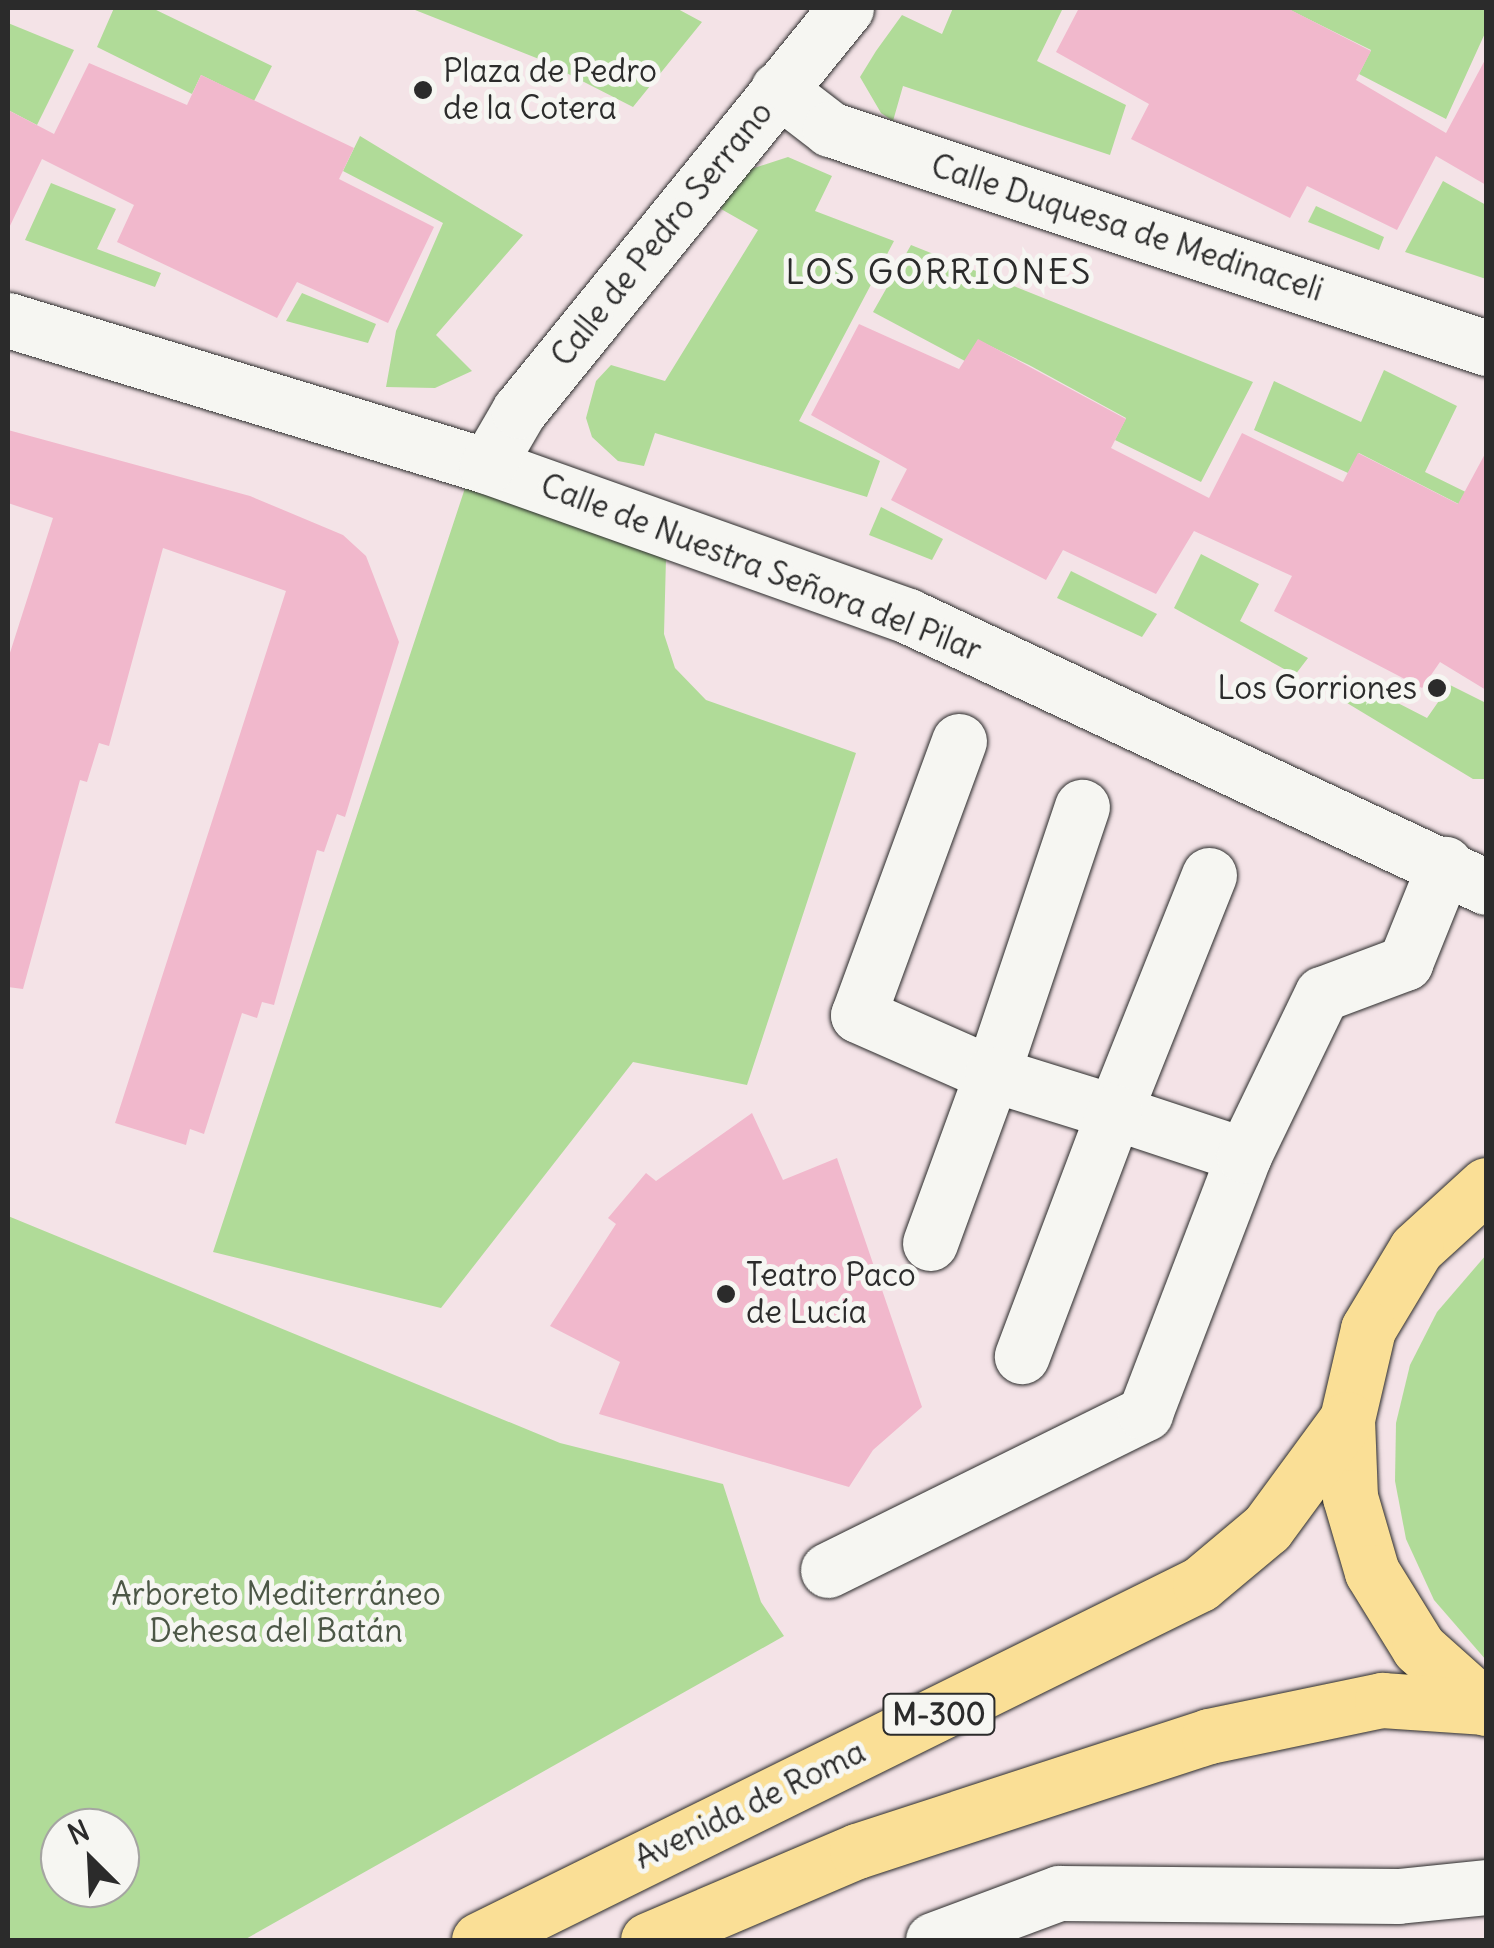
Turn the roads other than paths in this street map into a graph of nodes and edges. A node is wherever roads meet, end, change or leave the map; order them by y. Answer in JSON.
{"nodes":[{"id":1,"x":846,"y":8,"type":"edge"},
{"id":2,"x":778,"y":89,"type":"junction"},
{"id":3,"x":8,"y":320,"type":"edge"},
{"id":4,"x":1486,"y":348,"type":"edge"},
{"id":5,"x":487,"y":466,"type":"junction"},
{"id":6,"x":959,"y":741,"type":"dead end"},
{"id":7,"x":1082,"y":807,"type":"dead end"},
{"id":8,"x":1209,"y":875,"type":"dead end"},
{"id":9,"x":1466,"y":875,"type":"edge"},
{"id":10,"x":992,"y":1074,"type":"junction"},
{"id":11,"x":1114,"y":1112,"type":"junction"},
{"id":12,"x":1244,"y":1155,"type":"junction"},
{"id":13,"x":1486,"y":1183,"type":"edge"},
{"id":14,"x":930,"y":1243,"type":"dead end"},
{"id":15,"x":1022,"y":1356,"type":"dead end"},
{"id":16,"x":1347,"y":1419,"type":"junction"},
{"id":17,"x":828,"y":1570,"type":"dead end"},
{"id":18,"x":1486,"y":1708,"type":"edge"},
{"id":19,"x":1486,"y":1886,"type":"edge"},
{"id":20,"x":479,"y":1940,"type":"edge"},
{"id":21,"x":648,"y":1940,"type":"edge"},
{"id":22,"x":933,"y":1940,"type":"edge"}],
"edges":[{"from":1,"to":2,"type":"street","name":"Calle de Pedro Serrano"},
{"from":2,"to":4,"type":"street","name":"Calle Duquesa de Medinaceli"},
{"from":2,"to":5,"type":"street","name":"Calle de Pedro Serrano"},
{"from":3,"to":5,"type":"street","name":"Calle de Nuestra Señora del Pilar"},
{"from":5,"to":9,"type":"street","name":"Calle de Nuestra Señora del Pilar"},
{"from":6,"to":10,"type":"street"},
{"from":7,"to":10,"type":"street"},
{"from":8,"to":11,"type":"street"},
{"from":9,"to":12,"type":"street"},
{"from":10,"to":11,"type":"street"},
{"from":10,"to":14,"type":"street"},
{"from":11,"to":12,"type":"street"},
{"from":11,"to":15,"type":"street"},
{"from":12,"to":17,"type":"street"},
{"from":13,"to":16,"type":"main road","number":"M-300"},
{"from":16,"to":18,"type":"main road","number":"M-300"},
{"from":16,"to":20,"type":"main road","name":"Avenida de Roma","number":"M-300"},
{"from":18,"to":21,"type":"main road","number":"M-300"},
{"from":19,"to":22,"type":"street"}]}
